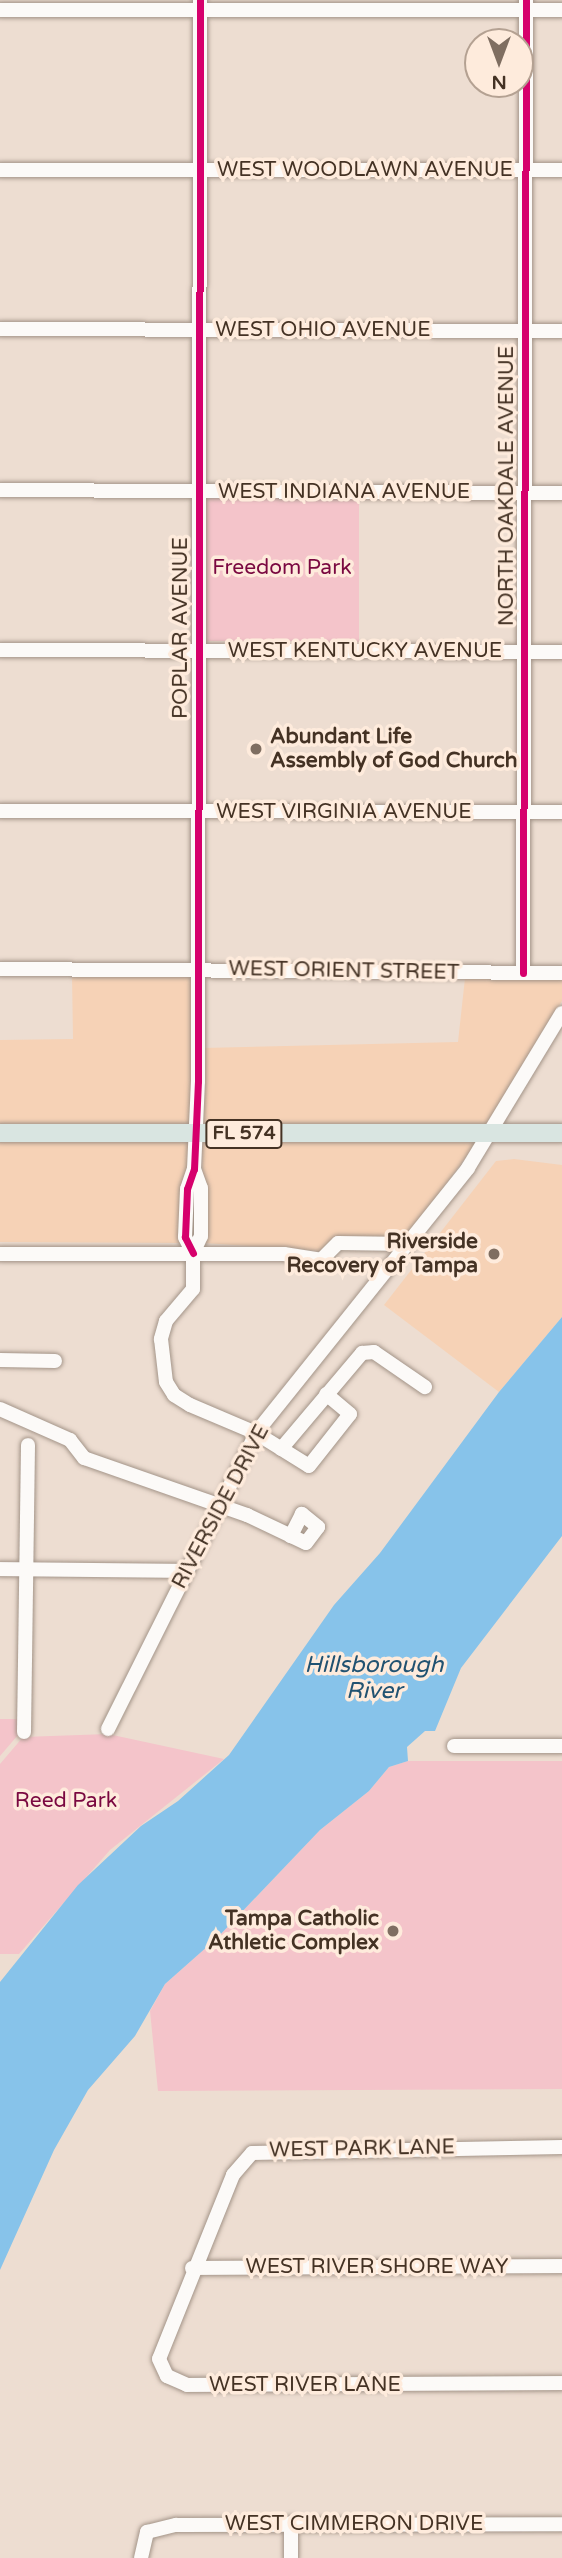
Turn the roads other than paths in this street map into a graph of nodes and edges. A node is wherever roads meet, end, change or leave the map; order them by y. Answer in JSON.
{"nodes":[{"id":1,"x":200,"y":5,"type":"edge"},
{"id":2,"x":526,"y":5,"type":"edge"},
{"id":3,"x":0,"y":10,"type":"edge"},
{"id":4,"x":562,"y":10,"type":"edge"},
{"id":5,"x":200,"y":169,"type":"junction"},
{"id":6,"x":0,"y":170,"type":"edge"},
{"id":7,"x":526,"y":170,"type":"junction"},
{"id":8,"x":562,"y":170,"type":"edge"},
{"id":9,"x":0,"y":329,"type":"edge"},
{"id":10,"x":200,"y":330,"type":"junction"},
{"id":11,"x":524,"y":330,"type":"junction"},
{"id":12,"x":562,"y":331,"type":"edge"},
{"id":13,"x":0,"y":490,"type":"edge"},
{"id":14,"x":200,"y":492,"type":"junction"},
{"id":15,"x":524,"y":493,"type":"junction"},
{"id":16,"x":562,"y":493,"type":"edge"},
{"id":17,"x":0,"y":650,"type":"edge"},
{"id":18,"x":198,"y":650,"type":"junction"},
{"id":19,"x":524,"y":652,"type":"junction"},
{"id":20,"x":562,"y":652,"type":"edge"},
{"id":21,"x":0,"y":811,"type":"edge"},
{"id":22,"x":198,"y":811,"type":"junction"},
{"id":23,"x":524,"y":812,"type":"junction"},
{"id":24,"x":562,"y":812,"type":"edge"},
{"id":25,"x":0,"y":969,"type":"edge"},
{"id":26,"x":197,"y":970,"type":"junction"},
{"id":27,"x":523,"y":973,"type":"junction"},
{"id":28,"x":562,"y":973,"type":"edge"},
{"id":29,"x":562,"y":1013,"type":"edge"},
{"id":30,"x":0,"y":1133,"type":"edge"},
{"id":31,"x":562,"y":1133,"type":"edge"},
{"id":32,"x":196,"y":1134,"type":"junction"},
{"id":33,"x":487,"y":1135,"type":"junction"},
{"id":34,"x":409,"y":1244,"type":"junction"},
{"id":35,"x":194,"y":1253,"type":"junction"},
{"id":36,"x":0,"y":1254,"type":"edge"},
{"id":37,"x":0,"y":1360,"type":"edge"},
{"id":38,"x":55,"y":1361,"type":"dead end"},
{"id":39,"x":425,"y":1387,"type":"dead end"},
{"id":40,"x":326,"y":1394,"type":"junction"},
{"id":41,"x":0,"y":1409,"type":"edge"},
{"id":42,"x":256,"y":1433,"type":"junction"},
{"id":43,"x":28,"y":1445,"type":"dead end"},
{"id":44,"x":281,"y":1449,"type":"junction"},
{"id":45,"x":222,"y":1507,"type":"junction"},
{"id":46,"x":290,"y":1536,"type":"dead end"},
{"id":47,"x":0,"y":1569,"type":"edge"},
{"id":48,"x":26,"y":1569,"type":"junction"},
{"id":49,"x":187,"y":1571,"type":"junction"},
{"id":50,"x":108,"y":1729,"type":"dead end"},
{"id":51,"x":24,"y":1732,"type":"dead end"},
{"id":52,"x":454,"y":1746,"type":"dead end"},
{"id":53,"x":562,"y":1746,"type":"edge"},
{"id":54,"x":562,"y":2147,"type":"edge"},
{"id":55,"x":562,"y":2266,"type":"edge"},
{"id":56,"x":192,"y":2268,"type":"junction"},
{"id":57,"x":562,"y":2383,"type":"edge"},
{"id":58,"x":291,"y":2523,"type":"junction"},
{"id":59,"x":562,"y":2524,"type":"edge"},
{"id":60,"x":141,"y":2558,"type":"edge"},
{"id":61,"x":291,"y":2558,"type":"edge"}],
"edges":[{"from":1,"to":2,"type":"street"},
{"from":1,"to":3,"type":"street"},
{"from":1,"to":5,"type":"street","name":"POPLAR AVENUE"},
{"from":2,"to":4,"type":"street"},
{"from":2,"to":7,"type":"street","name":"NORTH OAKDALE AVENUE"},
{"from":5,"to":6,"type":"street","name":"WEST WOODLAWN AVENUE"},
{"from":5,"to":7,"type":"street","name":"WEST WOODLAWN AVENUE"},
{"from":5,"to":10,"type":"street","name":"POPLAR AVENUE"},
{"from":7,"to":8,"type":"street","name":"WEST WOODLAWN AVENUE"},
{"from":7,"to":11,"type":"street","name":"NORTH OAKDALE AVENUE"},
{"from":9,"to":10,"type":"street","name":"WEST OHIO AVENUE"},
{"from":10,"to":11,"type":"street","name":"WEST OHIO AVENUE"},
{"from":10,"to":14,"type":"street","name":"POPLAR AVENUE"},
{"from":11,"to":12,"type":"street","name":"WEST OHIO AVENUE"},
{"from":11,"to":15,"type":"street","name":"NORTH OAKDALE AVENUE"},
{"from":13,"to":14,"type":"street","name":"WEST INDIANA AVENUE"},
{"from":14,"to":15,"type":"street","name":"WEST INDIANA AVENUE"},
{"from":14,"to":18,"type":"street","name":"POPLAR AVENUE"},
{"from":15,"to":16,"type":"street","name":"WEST INDIANA AVENUE"},
{"from":15,"to":19,"type":"street","name":"NORTH OAKDALE AVENUE"},
{"from":17,"to":18,"type":"street","name":"WEST KENTUCKY AVENUE"},
{"from":18,"to":19,"type":"street","name":"WEST KENTUCKY AVENUE"},
{"from":18,"to":22,"type":"street","name":"POPLAR AVENUE"},
{"from":19,"to":20,"type":"street","name":"WEST KENTUCKY AVENUE"},
{"from":19,"to":23,"type":"street","name":"NORTH OAKDALE AVENUE"},
{"from":21,"to":22,"type":"street","name":"WEST VIRGINIA AVENUE"},
{"from":22,"to":23,"type":"street","name":"WEST VIRGINIA AVENUE"},
{"from":22,"to":26,"type":"street","name":"POPLAR AVENUE"},
{"from":23,"to":24,"type":"street","name":"WEST VIRGINIA AVENUE"},
{"from":23,"to":27,"type":"street","name":"NORTH OAKDALE AVENUE"},
{"from":25,"to":26,"type":"street","name":"WEST ORIENT STREET"},
{"from":26,"to":27,"type":"street","name":"WEST ORIENT STREET"},
{"from":26,"to":32,"type":"street","name":"POPLAR AVENUE"},
{"from":27,"to":28,"type":"street","name":"WEST ORIENT STREET"},
{"from":29,"to":33,"type":"street","name":"RIVERSIDE DRIVE"},
{"from":30,"to":32,"type":"main road","number":"FL 574"},
{"from":31,"to":33,"type":"main road","number":"FL 574"},
{"from":32,"to":33,"type":"main road","number":"FL 574"},
{"from":32,"to":35,"type":"street","name":"POPLAR AVENUE"},
{"from":33,"to":34,"type":"street","name":"RIVERSIDE DRIVE"},
{"from":34,"to":35,"type":"street"},
{"from":34,"to":42,"type":"street","name":"RIVERSIDE DRIVE"},
{"from":35,"to":36,"type":"street"},
{"from":35,"to":42,"type":"street","name":"POPLAR AVENUE"},
{"from":37,"to":38,"type":"street"},
{"from":39,"to":40,"type":"street"},
{"from":40,"to":44,"type":"street"},
{"from":40,"to":44,"type":"street","name":"POPLAR AVENUE"},
{"from":41,"to":45,"type":"street"},
{"from":42,"to":44,"type":"street","name":"POPLAR AVENUE"},
{"from":42,"to":45,"type":"street","name":"RIVERSIDE DRIVE"},
{"from":43,"to":48,"type":"street"},
{"from":45,"to":46,"type":"street"},
{"from":45,"to":49,"type":"street","name":"RIVERSIDE DRIVE"},
{"from":47,"to":48,"type":"street"},
{"from":48,"to":49,"type":"street"},
{"from":48,"to":51,"type":"street"},
{"from":49,"to":50,"type":"street","name":"RIVERSIDE DRIVE"},
{"from":52,"to":53,"type":"street"},
{"from":54,"to":56,"type":"street","name":"WEST PARK LANE"},
{"from":55,"to":56,"type":"street","name":"WEST RIVER SHORE WAY"},
{"from":56,"to":57,"type":"street","name":"WEST RIVER LANE"},
{"from":58,"to":59,"type":"street","name":"WEST CIMMERON DRIVE"},
{"from":58,"to":60,"type":"street","name":"WEST CIMMERON DRIVE"},
{"from":58,"to":61,"type":"street"}]}
